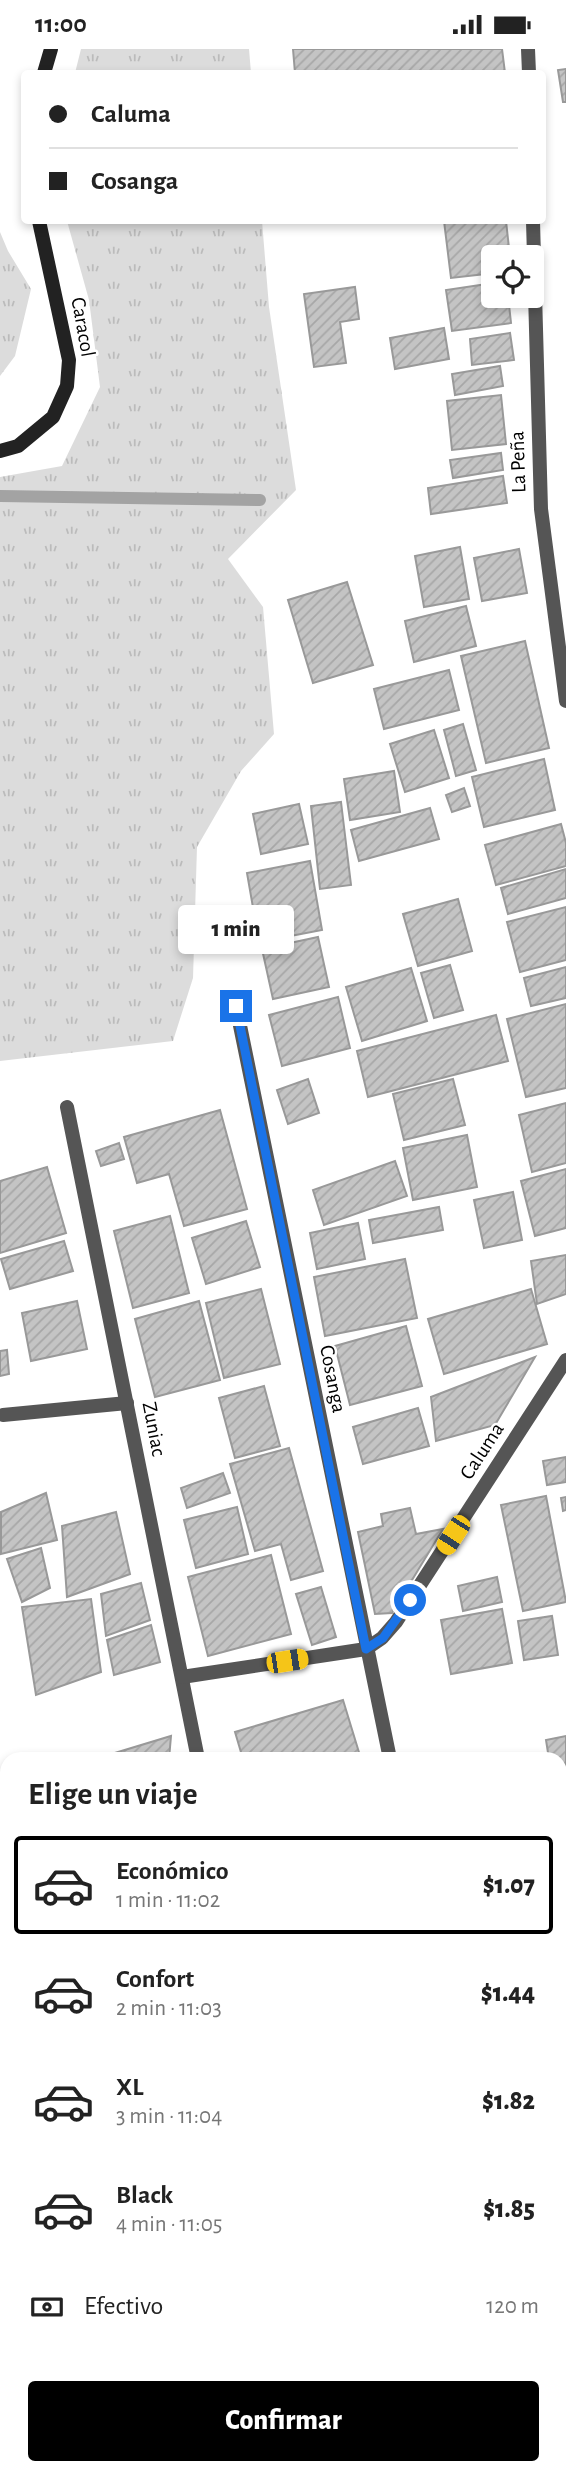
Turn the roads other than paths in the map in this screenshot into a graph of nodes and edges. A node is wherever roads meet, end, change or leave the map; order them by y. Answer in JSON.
{"nodes":[{"id":1,"x":51,"y":49,"type":"edge"},
{"id":2,"x":528,"y":49,"type":"edge"},
{"id":3,"x":45,"y":70,"type":"edge"},
{"id":4,"x":528,"y":70,"type":"edge"},
{"id":5,"x":40,"y":224,"type":"edge"},
{"id":6,"x":533,"y":224,"type":"edge"},
{"id":7,"x":0,"y":451,"type":"edge"},
{"id":8,"x":566,"y":701,"type":"edge"},
{"id":9,"x":236,"y":1006,"type":"dead end"},
{"id":10,"x":67,"y":1107,"type":"dead end"},
{"id":11,"x":566,"y":1360,"type":"edge"},
{"id":12,"x":127,"y":1402,"type":"junction"},
{"id":13,"x":3,"y":1415,"type":"dead end"},
{"id":14,"x":366,"y":1649,"type":"junction"},
{"id":15,"x":182,"y":1677,"type":"junction"},
{"id":16,"x":197,"y":1752,"type":"edge"},
{"id":17,"x":388,"y":1752,"type":"edge"}],
"edges":[{"from":1,"to":3,"type":"street"},
{"from":2,"to":4,"type":"street"},
{"from":5,"to":7,"type":"street","name":"Caracol"},
{"from":6,"to":8,"type":"street","name":"La Peña"},
{"from":9,"to":14,"type":"street","name":"Cosanga"},
{"from":10,"to":12,"type":"street","name":"Zuniac"},
{"from":11,"to":14,"type":"street","name":"Caluma"},
{"from":12,"to":13,"type":"street"},
{"from":12,"to":15,"type":"street","name":"Zuniac"},
{"from":14,"to":15,"type":"street"},
{"from":14,"to":17,"type":"street","name":"Cosanga"},
{"from":15,"to":16,"type":"street","name":"Zuniac"}]}
